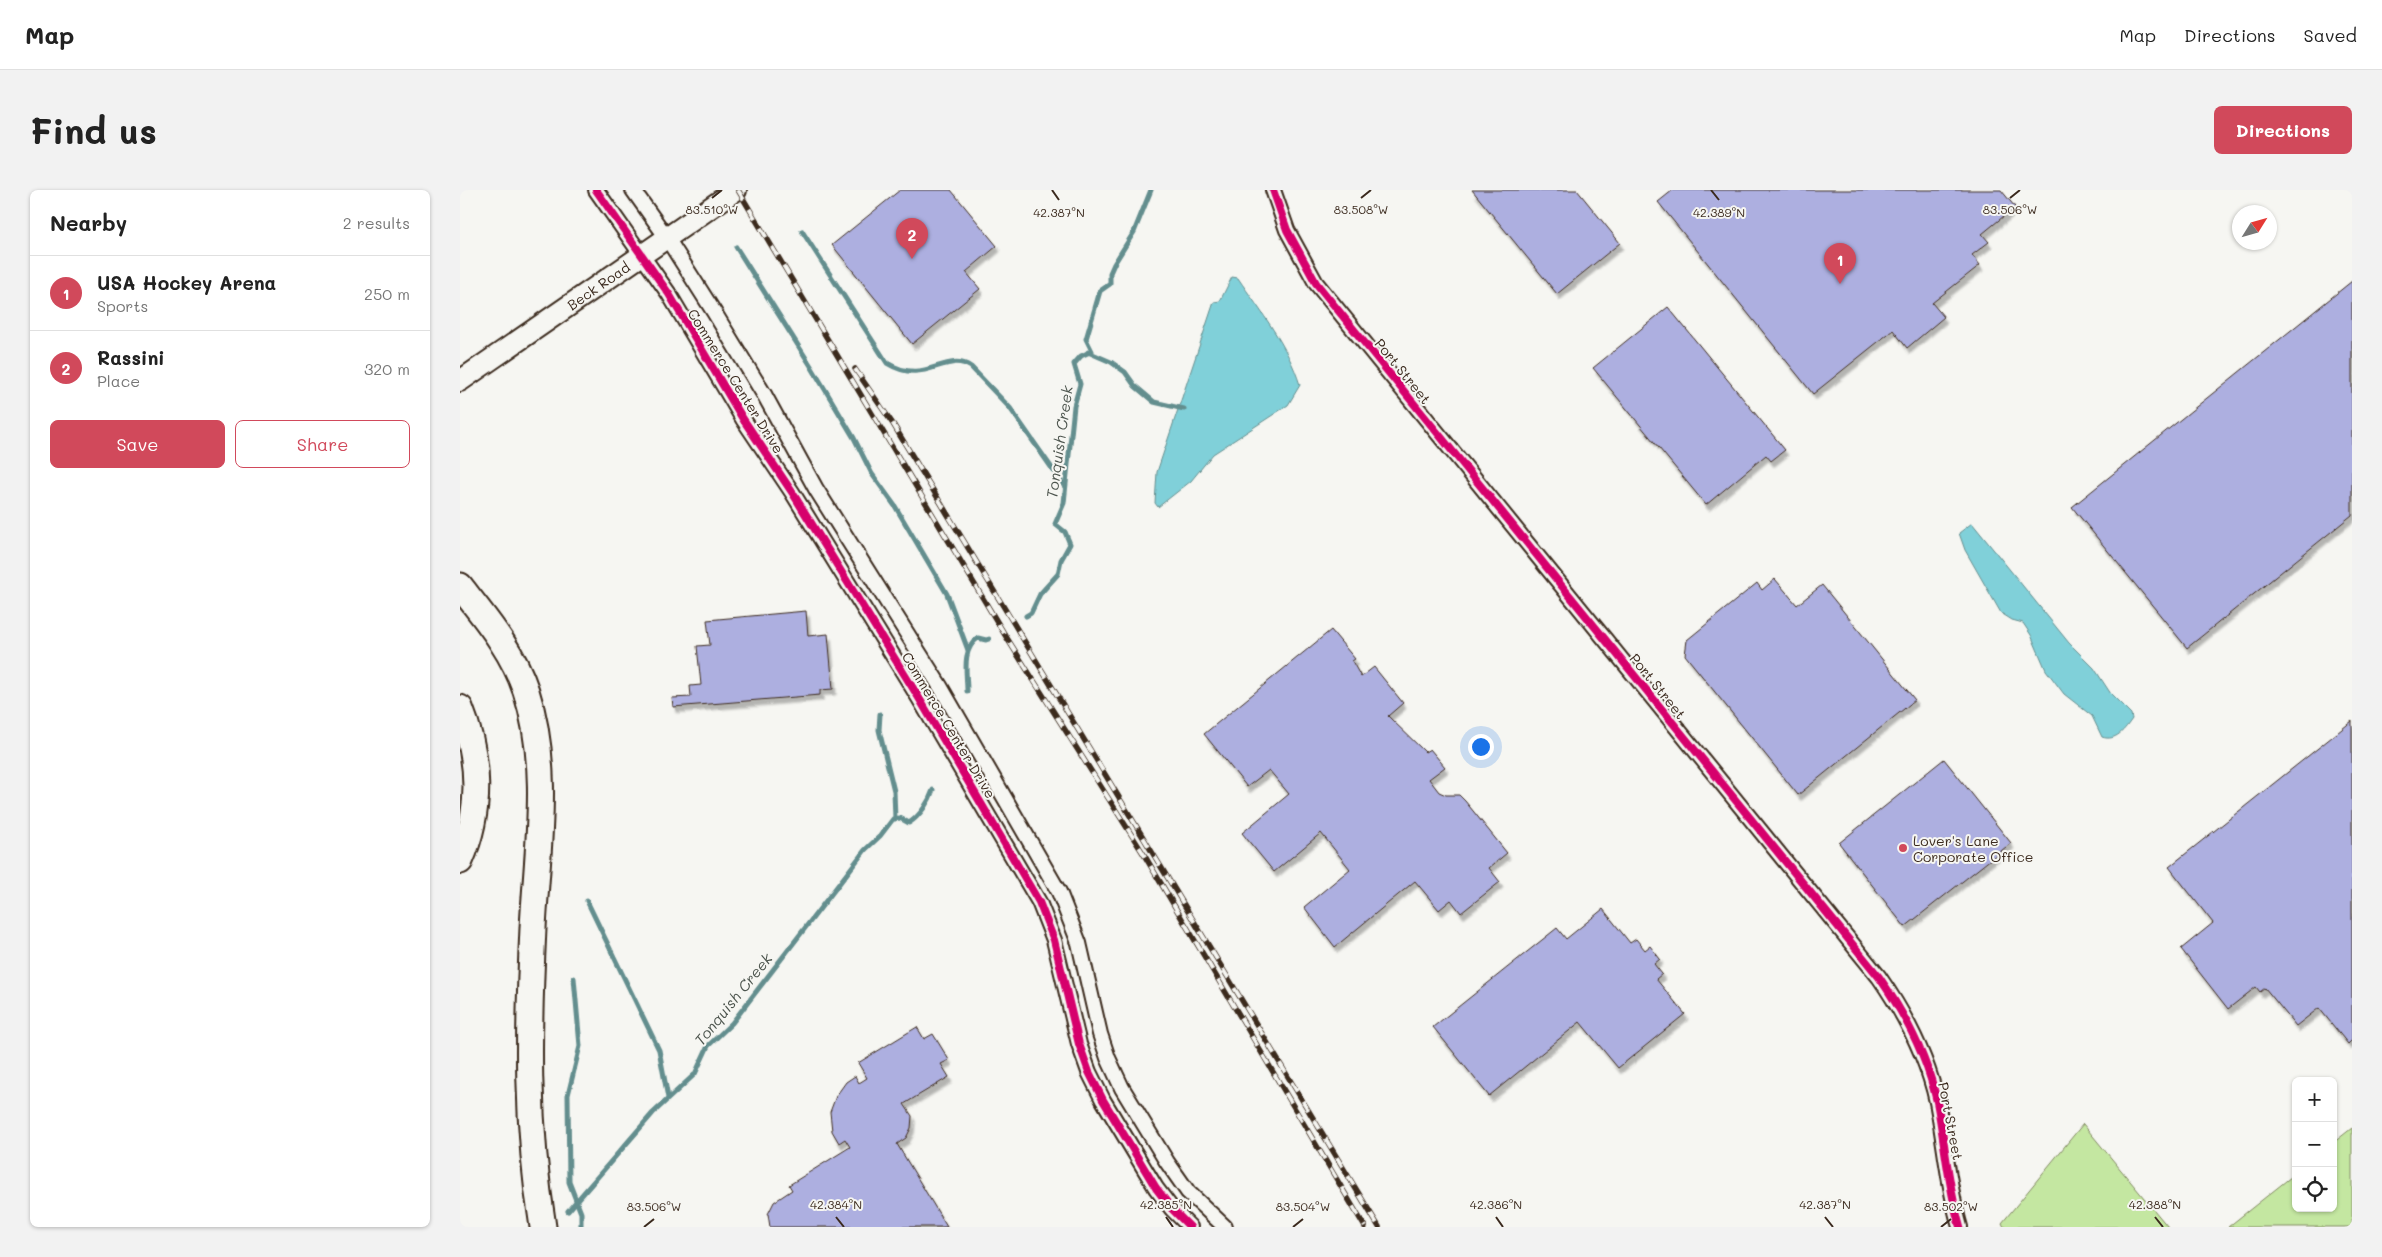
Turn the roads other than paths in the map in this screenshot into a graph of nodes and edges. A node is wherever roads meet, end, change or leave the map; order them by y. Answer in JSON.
{"nodes":[{"id":1,"x":596,"y":190,"type":"edge"},
{"id":2,"x":633,"y":190,"type":"edge"},
{"id":3,"x":736,"y":190,"type":"edge"},
{"id":4,"x":1274,"y":190,"type":"edge"},
{"id":5,"x":667,"y":238,"type":"junction"},
{"id":6,"x":642,"y":256,"type":"junction"},
{"id":7,"x":460,"y":381,"type":"edge"},
{"id":8,"x":460,"y":586,"type":"edge"},
{"id":9,"x":940,"y":686,"type":"junction"},
{"id":10,"x":919,"y":698,"type":"junction"},
{"id":11,"x":460,"y":708,"type":"edge"},
{"id":12,"x":460,"y":862,"type":"edge"},
{"id":13,"x":543,"y":1227,"type":"edge"},
{"id":14,"x":1190,"y":1227,"type":"edge"},
{"id":15,"x":1225,"y":1227,"type":"edge"},
{"id":16,"x":1960,"y":1227,"type":"edge"}],
"edges":[{"from":1,"to":6,"type":"street","name":"Commerce Center Drive"},
{"from":2,"to":5,"type":"street","name":"Commerce Center Drive"},
{"from":3,"to":5,"type":"main road","name":"Beck Road"},
{"from":4,"to":16,"type":"street","name":"Port Street"},
{"from":5,"to":6,"type":"main road","name":"Beck Road"},
{"from":5,"to":9,"type":"street","name":"Commerce Center Drive"},
{"from":6,"to":7,"type":"main road","name":"Beck Road"},
{"from":6,"to":10,"type":"street","name":"Commerce Center Drive"},
{"from":8,"to":13,"type":"highway"},
{"from":9,"to":10,"type":"street"},
{"from":9,"to":15,"type":"street","name":"Commerce Center Drive"},
{"from":10,"to":14,"type":"street","name":"Commerce Center Drive"},
{"from":11,"to":12,"type":"highway"}]}
